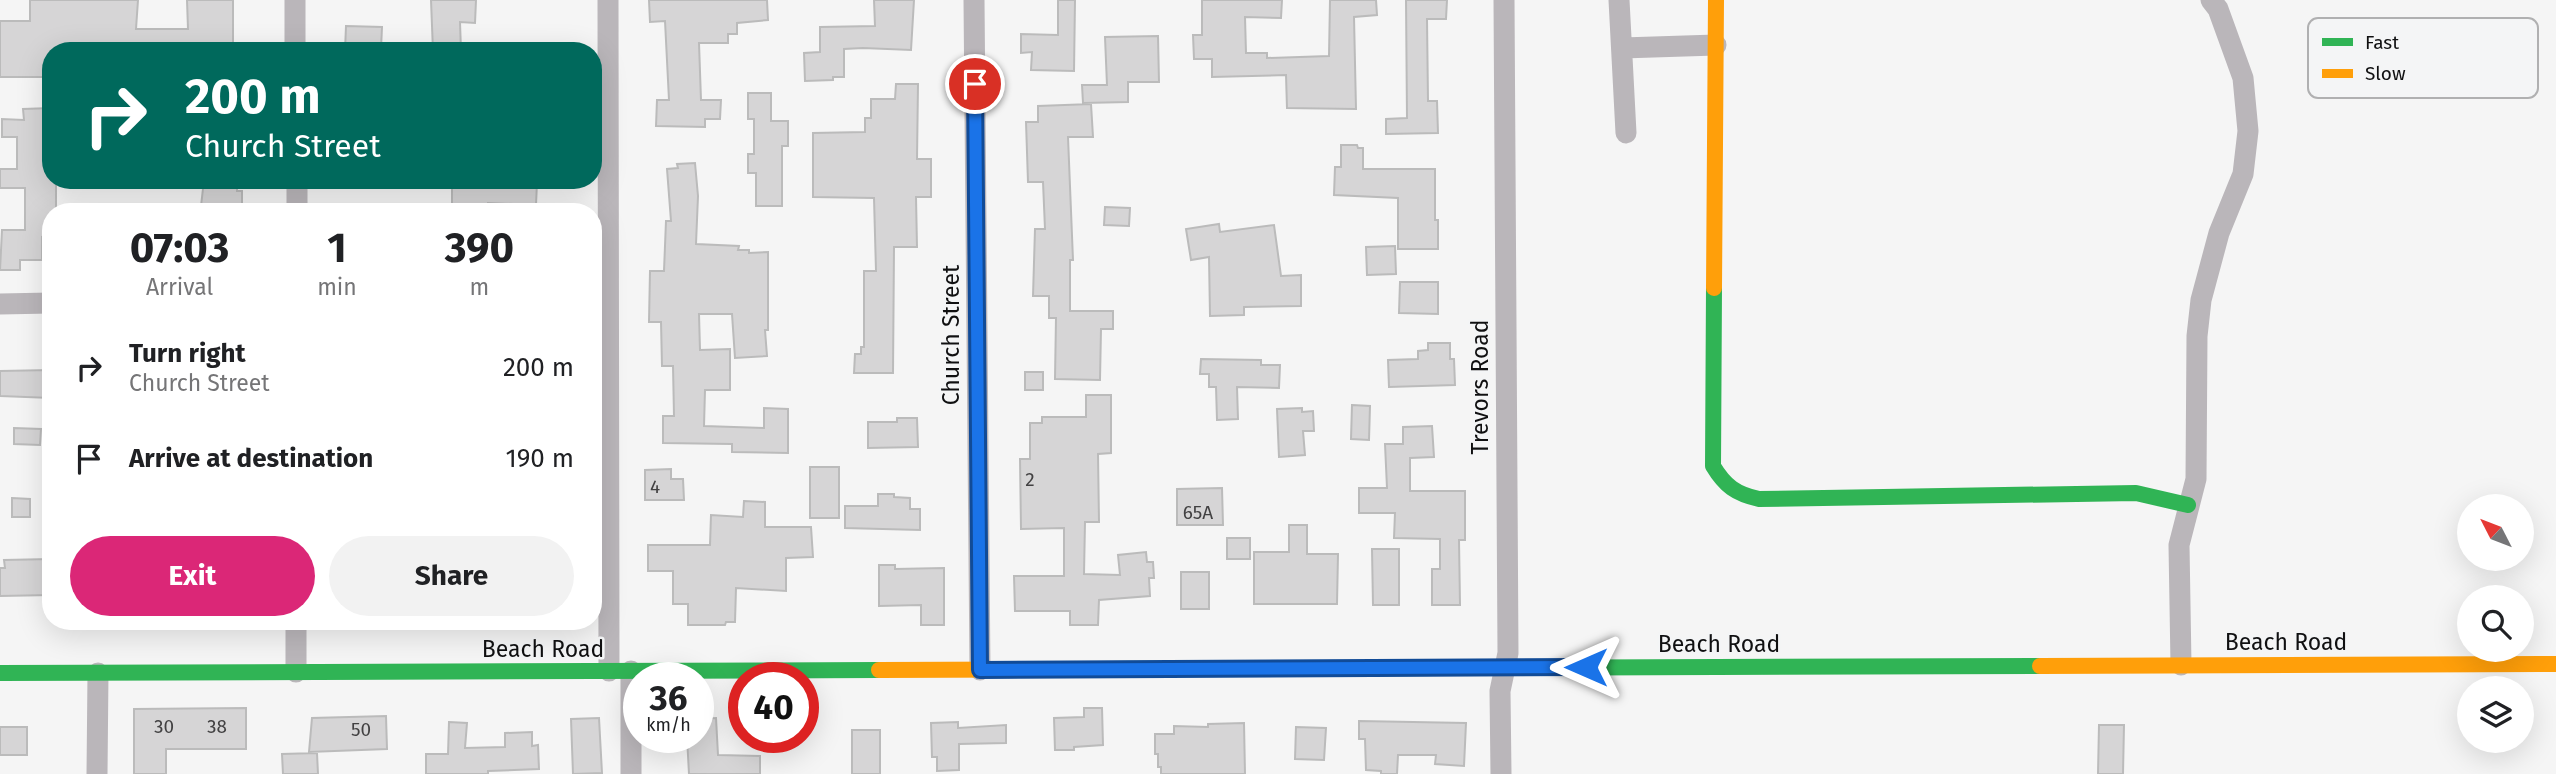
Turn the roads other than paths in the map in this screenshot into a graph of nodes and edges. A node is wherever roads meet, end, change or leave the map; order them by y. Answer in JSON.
{"nodes":[{"id":1,"x":295,"y":0,"type":"edge"},
{"id":2,"x":608,"y":0,"type":"edge"},
{"id":3,"x":974,"y":0,"type":"edge"},
{"id":4,"x":1504,"y":0,"type":"edge"},
{"id":5,"x":1619,"y":0,"type":"edge"},
{"id":6,"x":1716,"y":0,"type":"edge"},
{"id":7,"x":2211,"y":0,"type":"edge"},
{"id":8,"x":295,"y":42,"type":"edge"},
{"id":9,"x":1716,"y":45,"type":"junction"},
{"id":10,"x":1622,"y":48,"type":"junction"},
{"id":11,"x":1626,"y":133,"type":"dead end"},
{"id":12,"x":0,"y":303,"type":"edge"},
{"id":13,"x":42,"y":303,"type":"edge"},
{"id":14,"x":2188,"y":505,"type":"junction"},
{"id":15,"x":296,"y":630,"type":"edge"},
{"id":16,"x":2556,"y":664,"type":"edge"},
{"id":17,"x":2181,"y":665,"type":"junction"},
{"id":18,"x":1505,"y":667,"type":"junction"},
{"id":19,"x":980,"y":670,"type":"junction"},
{"id":20,"x":609,"y":671,"type":"junction"},
{"id":21,"x":623,"y":671,"type":"edge"},
{"id":22,"x":714,"y":671,"type":"edge"},
{"id":23,"x":296,"y":672,"type":"junction"},
{"id":24,"x":0,"y":673,"type":"edge"},
{"id":25,"x":98,"y":673,"type":"junction"},
{"id":26,"x":631,"y":753,"type":"edge"},
{"id":27,"x":97,"y":774,"type":"edge"},
{"id":28,"x":631,"y":774,"type":"edge"},
{"id":29,"x":1501,"y":774,"type":"edge"}],
"edges":[{"from":1,"to":8,"type":"street"},
{"from":2,"to":20,"type":"street"},
{"from":3,"to":19,"type":"street","name":"Church Street"},
{"from":4,"to":18,"type":"street","name":"Trevors Road"},
{"from":5,"to":10,"type":"street"},
{"from":6,"to":9,"type":"street"},
{"from":7,"to":14,"type":"street"},
{"from":9,"to":10,"type":"street"},
{"from":9,"to":14,"type":"street"},
{"from":10,"to":11,"type":"street"},
{"from":12,"to":13,"type":"street"},
{"from":14,"to":17,"type":"street"},
{"from":15,"to":23,"type":"street"},
{"from":16,"to":17,"type":"street","name":"Beach Road"},
{"from":17,"to":18,"type":"street","name":"Beach Road"},
{"from":18,"to":19,"type":"street","name":"Beach Road"},
{"from":18,"to":29,"type":"street","name":"Trevors Road"},
{"from":19,"to":22,"type":"street","name":"Beach Road"},
{"from":20,"to":21,"type":"street","name":"Beach Road"},
{"from":20,"to":23,"type":"street","name":"Beach Road"},
{"from":23,"to":25,"type":"street","name":"Beach Road"},
{"from":24,"to":25,"type":"street","name":"Beach Road"},
{"from":25,"to":27,"type":"street"},
{"from":26,"to":28,"type":"street"}]}
